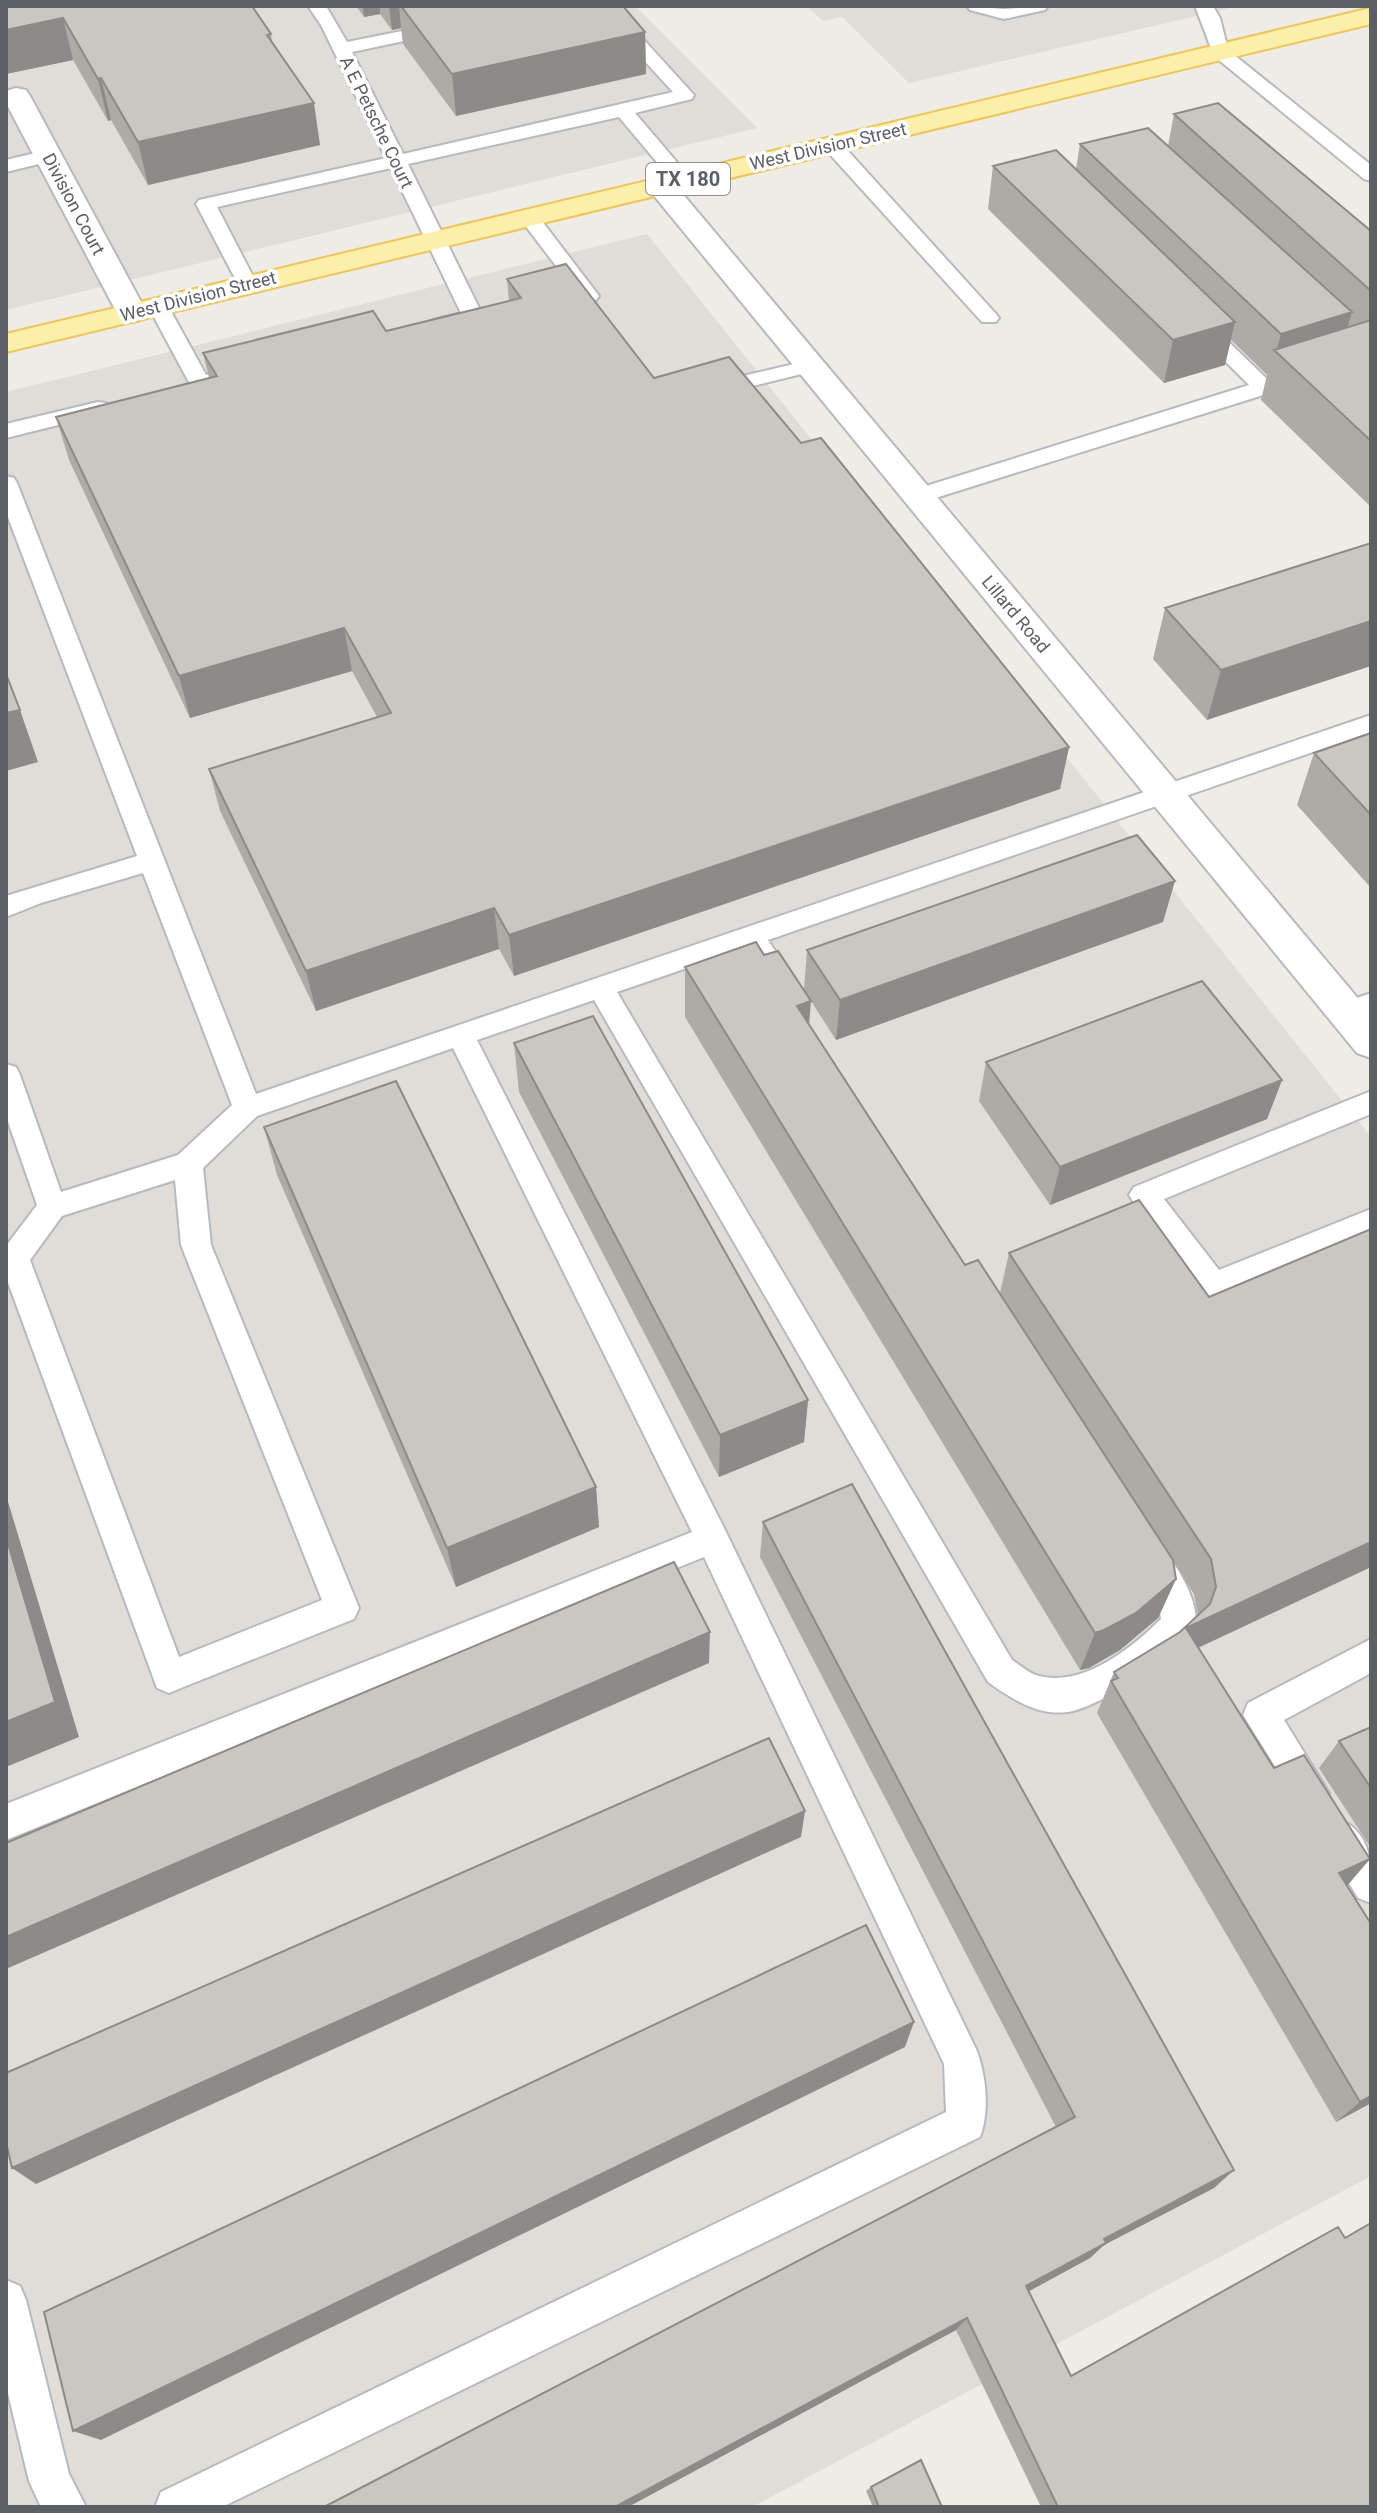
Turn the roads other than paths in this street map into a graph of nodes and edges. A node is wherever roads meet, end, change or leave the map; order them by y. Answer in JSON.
{"nodes":[{"id":1,"x":317,"y":6,"type":"edge"},
{"id":2,"x":603,"y":6,"type":"edge"},
{"id":3,"x":976,"y":6,"type":"edge"},
{"id":4,"x":1039,"y":6,"type":"edge"},
{"id":5,"x":1204,"y":6,"type":"edge"},
{"id":6,"x":1371,"y":16,"type":"edge"},
{"id":7,"x":458,"y":24,"type":"edge"},
{"id":8,"x":341,"y":49,"type":"junction"},
{"id":9,"x":1220,"y":52,"type":"junction"},
{"id":10,"x":14,"y":105,"type":"edge"},
{"id":11,"x":623,"y":110,"type":"junction"},
{"id":12,"x":832,"y":145,"type":"junction"},
{"id":13,"x":48,"y":156,"type":"junction"},
{"id":14,"x":397,"y":163,"type":"junction"},
{"id":15,"x":6,"y":166,"type":"edge"},
{"id":16,"x":1371,"y":175,"type":"edge"},
{"id":17,"x":672,"y":184,"type":"junction"},
{"id":18,"x":528,"y":216,"type":"junction"},
{"id":19,"x":436,"y":239,"type":"junction"},
{"id":20,"x":247,"y":284,"type":"junction"},
{"id":21,"x":145,"y":309,"type":"junction"},
{"id":22,"x":1184,"y":309,"type":"edge"},
{"id":23,"x":603,"y":315,"type":"edge"},
{"id":24,"x":989,"y":318,"type":"dead end"},
{"id":25,"x":413,"y":331,"type":"edge"},
{"id":26,"x":6,"y":343,"type":"edge"},
{"id":27,"x":811,"y":366,"type":"junction"},
{"id":28,"x":261,"y":368,"type":"edge"},
{"id":29,"x":1304,"y":375,"type":"edge"},
{"id":30,"x":1263,"y":387,"type":"junction"},
{"id":31,"x":697,"y":394,"type":"edge"},
{"id":32,"x":126,"y":401,"type":"edge"},
{"id":33,"x":6,"y":431,"type":"edge"},
{"id":34,"x":6,"y":483,"type":"edge"},
{"id":35,"x":918,"y":496,"type":"junction"},
{"id":36,"x":1371,"y":723,"type":"edge"},
{"id":37,"x":1165,"y":793,"type":"junction"},
{"id":38,"x":153,"y":861,"type":"junction"},
{"id":39,"x":6,"y":907,"type":"edge"},
{"id":40,"x":751,"y":935,"type":"junction"},
{"id":41,"x":600,"y":987,"type":"junction"},
{"id":42,"x":794,"y":1002,"type":"edge"},
{"id":43,"x":1359,"y":1008,"type":"edge"},
{"id":44,"x":460,"y":1034,"type":"junction"},
{"id":45,"x":1371,"y":1042,"type":"edge"},
{"id":46,"x":6,"y":1075,"type":"edge"},
{"id":47,"x":1371,"y":1102,"type":"edge"},
{"id":48,"x":247,"y":1108,"type":"junction"},
{"id":49,"x":188,"y":1164,"type":"junction"},
{"id":50,"x":52,"y":1207,"type":"junction"},
{"id":51,"x":1371,"y":1221,"type":"edge"},
{"id":52,"x":1130,"y":1527,"type":"edge"},
{"id":53,"x":712,"y":1539,"type":"junction"},
{"id":54,"x":1371,"y":1655,"type":"edge"},
{"id":55,"x":6,"y":1822,"type":"edge"},
{"id":56,"x":1371,"y":1885,"type":"edge"},
{"id":57,"x":6,"y":2300,"type":"edge"},
{"id":58,"x":65,"y":2507,"type":"edge"},
{"id":59,"x":176,"y":2507,"type":"edge"}],
"edges":[{"from":1,"to":8,"type":"lane","name":"A E Petsche Court"},
{"from":2,"to":11,"type":"lane"},
{"from":3,"to":4,"type":"lane"},
{"from":5,"to":9,"type":"lane"},
{"from":6,"to":9,"type":"main road","name":"West Division Street","number":"TX 180"},
{"from":7,"to":8,"type":"lane"},
{"from":8,"to":14,"type":"lane","name":"A E Petsche Court"},
{"from":9,"to":12,"type":"main road","name":"West Division Street","number":"TX 180"},
{"from":9,"to":16,"type":"lane"},
{"from":10,"to":13,"type":"street","name":"Division Court"},
{"from":11,"to":14,"type":"lane"},
{"from":11,"to":17,"type":"lane"},
{"from":12,"to":17,"type":"main road","name":"West Division Street","number":"TX 180"},
{"from":12,"to":24,"type":"lane"},
{"from":13,"to":15,"type":"lane"},
{"from":13,"to":21,"type":"street","name":"Division Court"},
{"from":14,"to":19,"type":"lane","name":"A E Petsche Court"},
{"from":14,"to":20,"type":"lane"},
{"from":17,"to":18,"type":"main road","name":"West Division Street","number":"TX 180"},
{"from":17,"to":27,"type":"street","name":"Lillard Road"},
{"from":18,"to":19,"type":"main road","name":"West Division Street","number":"TX 180"},
{"from":18,"to":23,"type":"lane"},
{"from":19,"to":20,"type":"main road","name":"West Division Street","number":"TX 180"},
{"from":19,"to":25,"type":"lane","name":"A E Petsche Court"},
{"from":20,"to":21,"type":"main road","name":"West Division Street","number":"TX 180"},
{"from":21,"to":26,"type":"main road","name":"West Division Street","number":"TX 180"},
{"from":21,"to":28,"type":"lane"},
{"from":22,"to":30,"type":"lane"},
{"from":27,"to":31,"type":"lane"},
{"from":27,"to":35,"type":"street","name":"Lillard Road"},
{"from":29,"to":30,"type":"lane"},
{"from":30,"to":35,"type":"lane"},
{"from":32,"to":33,"type":"lane"},
{"from":34,"to":38,"type":"lane"},
{"from":35,"to":37,"type":"street","name":"Lillard Road"},
{"from":36,"to":37,"type":"lane"},
{"from":37,"to":40,"type":"lane"},
{"from":37,"to":43,"type":"street","name":"Lillard Road"},
{"from":38,"to":39,"type":"lane"},
{"from":38,"to":48,"type":"lane"},
{"from":40,"to":41,"type":"lane"},
{"from":40,"to":42,"type":"lane"},
{"from":41,"to":44,"type":"lane"},
{"from":41,"to":52,"type":"lane"},
{"from":43,"to":45,"type":"street","name":"Lillard Road"},
{"from":44,"to":48,"type":"lane"},
{"from":44,"to":53,"type":"lane"},
{"from":46,"to":50,"type":"lane"},
{"from":47,"to":51,"type":"lane"},
{"from":48,"to":49,"type":"lane"},
{"from":49,"to":50,"type":"lane"},
{"from":49,"to":50,"type":"lane"},
{"from":53,"to":55,"type":"lane"},
{"from":53,"to":59,"type":"lane"},
{"from":54,"to":56,"type":"lane"},
{"from":57,"to":58,"type":"lane"}]}
